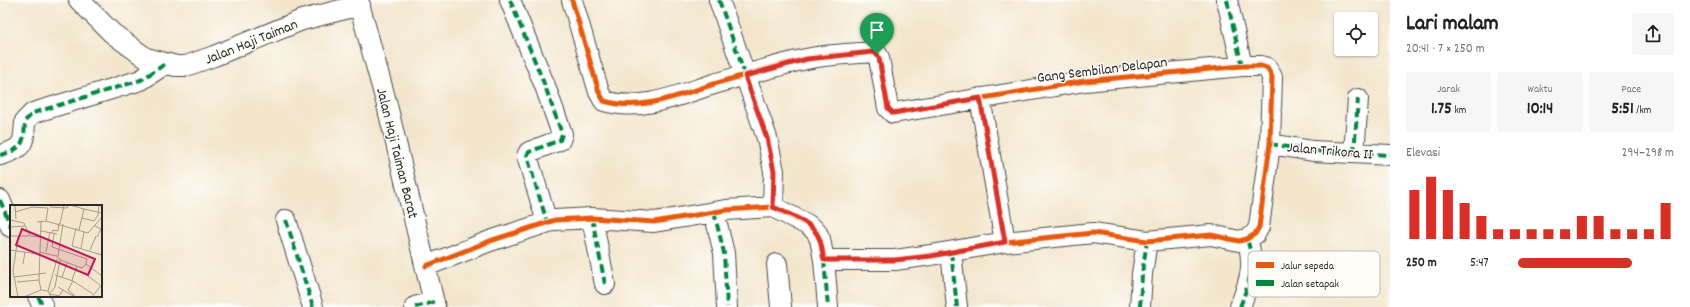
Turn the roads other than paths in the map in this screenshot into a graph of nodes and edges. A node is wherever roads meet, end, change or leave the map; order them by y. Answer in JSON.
{"nodes":[{"id":1,"x":79,"y":0,"type":"edge"},
{"id":2,"x":510,"y":0,"type":"edge"},
{"id":3,"x":572,"y":0,"type":"edge"},
{"id":4,"x":720,"y":0,"type":"edge"},
{"id":5,"x":1227,"y":0,"type":"edge"},
{"id":6,"x":359,"y":2,"type":"edge"},
{"id":7,"x":165,"y":64,"type":"junction"},
{"id":8,"x":1242,"y":66,"type":"junction"},
{"id":9,"x":745,"y":76,"type":"junction"},
{"id":10,"x":980,"y":98,"type":"junction"},
{"id":11,"x":1358,"y":99,"type":"dead end"},
{"id":12,"x":1270,"y":144,"type":"junction"},
{"id":13,"x":1354,"y":153,"type":"junction"},
{"id":14,"x":0,"y":155,"type":"edge"},
{"id":15,"x":1390,"y":155,"type":"edge"},
{"id":16,"x":0,"y":200,"type":"edge"},
{"id":17,"x":773,"y":207,"type":"junction"},
{"id":18,"x":714,"y":212,"type":"junction"},
{"id":19,"x":592,"y":218,"type":"junction"},
{"id":20,"x":286,"y":220,"type":"dead end"},
{"id":21,"x":547,"y":222,"type":"junction"},
{"id":22,"x":10,"y":225,"type":"edge"},
{"id":23,"x":1247,"y":239,"type":"junction"},
{"id":24,"x":1147,"y":241,"type":"junction"},
{"id":25,"x":1005,"y":242,"type":"junction"},
{"id":26,"x":1250,"y":251,"type":"edge"},
{"id":27,"x":951,"y":252,"type":"junction"},
{"id":28,"x":824,"y":260,"type":"junction"},
{"id":29,"x":777,"y":264,"type":"dead end"},
{"id":30,"x":426,"y":266,"type":"junction"},
{"id":31,"x":605,"y":284,"type":"dead end"},
{"id":32,"x":1248,"y":284,"type":"edge"},
{"id":33,"x":38,"y":297,"type":"edge"},
{"id":34,"x":434,"y":305,"type":"edge"},
{"id":35,"x":43,"y":307,"type":"edge"},
{"id":36,"x":313,"y":307,"type":"edge"},
{"id":37,"x":415,"y":307,"type":"edge"},
{"id":38,"x":727,"y":307,"type":"edge"},
{"id":39,"x":781,"y":307,"type":"edge"},
{"id":40,"x":828,"y":307,"type":"edge"},
{"id":41,"x":957,"y":307,"type":"edge"},
{"id":42,"x":1140,"y":307,"type":"edge"},
{"id":43,"x":1240,"y":307,"type":"edge"}],
"edges":[{"from":1,"to":7,"type":"street","name":"Jalan Haji Taiman"},
{"from":2,"to":21,"type":"street"},
{"from":3,"to":9,"type":"street"},
{"from":4,"to":9,"type":"street"},
{"from":5,"to":8,"type":"street"},
{"from":6,"to":7,"type":"street","name":"Jalan Haji Taiman"},
{"from":6,"to":30,"type":"street","name":"Jalan Haji Taiman Barat"},
{"from":7,"to":14,"type":"street"},
{"from":8,"to":10,"type":"street","name":"Gang Sembilan Delapan"},
{"from":8,"to":12,"type":"street","name":"Gang Sembilan Delapan"},
{"from":9,"to":10,"type":"street","name":"Gang Sembilan Delapan"},
{"from":9,"to":17,"type":"street"},
{"from":10,"to":25,"type":"street"},
{"from":11,"to":13,"type":"street"},
{"from":12,"to":13,"type":"street","name":"Jalan Trikora II"},
{"from":12,"to":23,"type":"street"},
{"from":13,"to":15,"type":"street","name":"Jalan Trikora II"},
{"from":16,"to":22,"type":"street"},
{"from":17,"to":18,"type":"street"},
{"from":17,"to":28,"type":"street"},
{"from":18,"to":19,"type":"street"},
{"from":18,"to":38,"type":"street"},
{"from":19,"to":21,"type":"street"},
{"from":19,"to":31,"type":"street"},
{"from":20,"to":36,"type":"street"},
{"from":21,"to":30,"type":"street"},
{"from":23,"to":24,"type":"street"},
{"from":23,"to":26,"type":"street"},
{"from":24,"to":25,"type":"street"},
{"from":24,"to":42,"type":"street"},
{"from":25,"to":27,"type":"street"},
{"from":27,"to":28,"type":"street"},
{"from":27,"to":41,"type":"street"},
{"from":28,"to":40,"type":"street"},
{"from":29,"to":39,"type":"street"},
{"from":30,"to":34,"type":"street","name":"Jalan Haji Taiman Barat"},
{"from":32,"to":43,"type":"street"},
{"from":33,"to":35,"type":"street"},
{"from":34,"to":37,"type":"street"}]}
